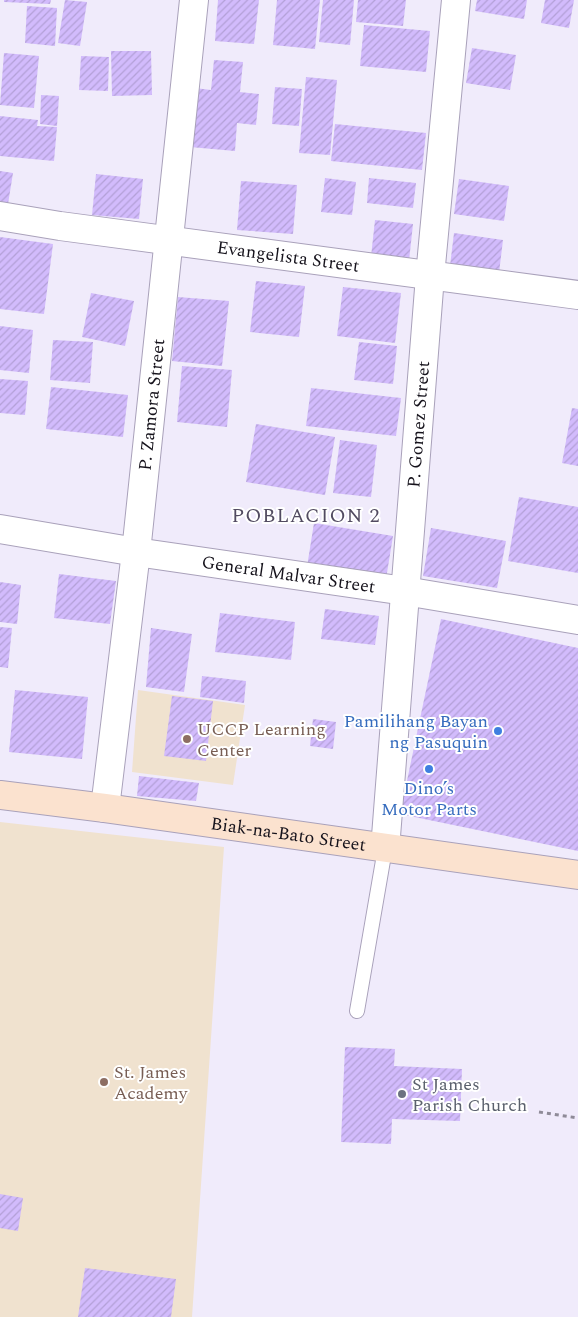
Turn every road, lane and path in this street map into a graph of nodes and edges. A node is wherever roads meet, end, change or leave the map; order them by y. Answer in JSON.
{"nodes":[{"id":1,"x":194,"y":0,"type":"edge"},
{"id":2,"x":456,"y":0,"type":"edge"},
{"id":3,"x":0,"y":216,"type":"edge"},
{"id":4,"x":169,"y":240,"type":"junction"},
{"id":5,"x":430,"y":276,"type":"junction"},
{"id":6,"x":578,"y":295,"type":"edge"},
{"id":7,"x":0,"y":529,"type":"edge"},
{"id":8,"x":136,"y":552,"type":"junction"},
{"id":9,"x":404,"y":591,"type":"junction"},
{"id":10,"x":578,"y":620,"type":"edge"},
{"id":11,"x":0,"y":795,"type":"edge"},
{"id":12,"x":105,"y":808,"type":"junction"},
{"id":13,"x":385,"y":848,"type":"junction"},
{"id":14,"x":578,"y":876,"type":"edge"},
{"id":15,"x":357,"y":1011,"type":"dead end"},
{"id":16,"x":539,"y":1112,"type":"dead end"},
{"id":17,"x":578,"y":1118,"type":"edge"}],
"edges":[{"from":1,"to":4,"type":"street","name":"P. Zamora Street"},
{"from":2,"to":5,"type":"street","name":"P. Gomez Street"},
{"from":3,"to":4,"type":"street","name":"Evangelista Street"},
{"from":4,"to":5,"type":"street","name":"Evangelista Street"},
{"from":4,"to":8,"type":"street","name":"P. Zamora Street"},
{"from":5,"to":6,"type":"street","name":"Evangelista Street"},
{"from":5,"to":9,"type":"street","name":"P. Gomez Street"},
{"from":7,"to":8,"type":"street","name":"General Malvar Street"},
{"from":8,"to":9,"type":"street","name":"General Malvar Street"},
{"from":8,"to":12,"type":"street","name":"P. Zamora Street"},
{"from":9,"to":10,"type":"street","name":"General Malvar Street"},
{"from":9,"to":13,"type":"street","name":"P. Gomez Street"},
{"from":11,"to":12,"type":"main road","name":"Biak-na-Bato Street"},
{"from":12,"to":13,"type":"main road","name":"Biak-na-Bato Street"},
{"from":13,"to":14,"type":"main road","name":"Biak-na-Bato Street"},
{"from":13,"to":15,"type":"lane"},
{"from":16,"to":17,"type":"path"}]}
